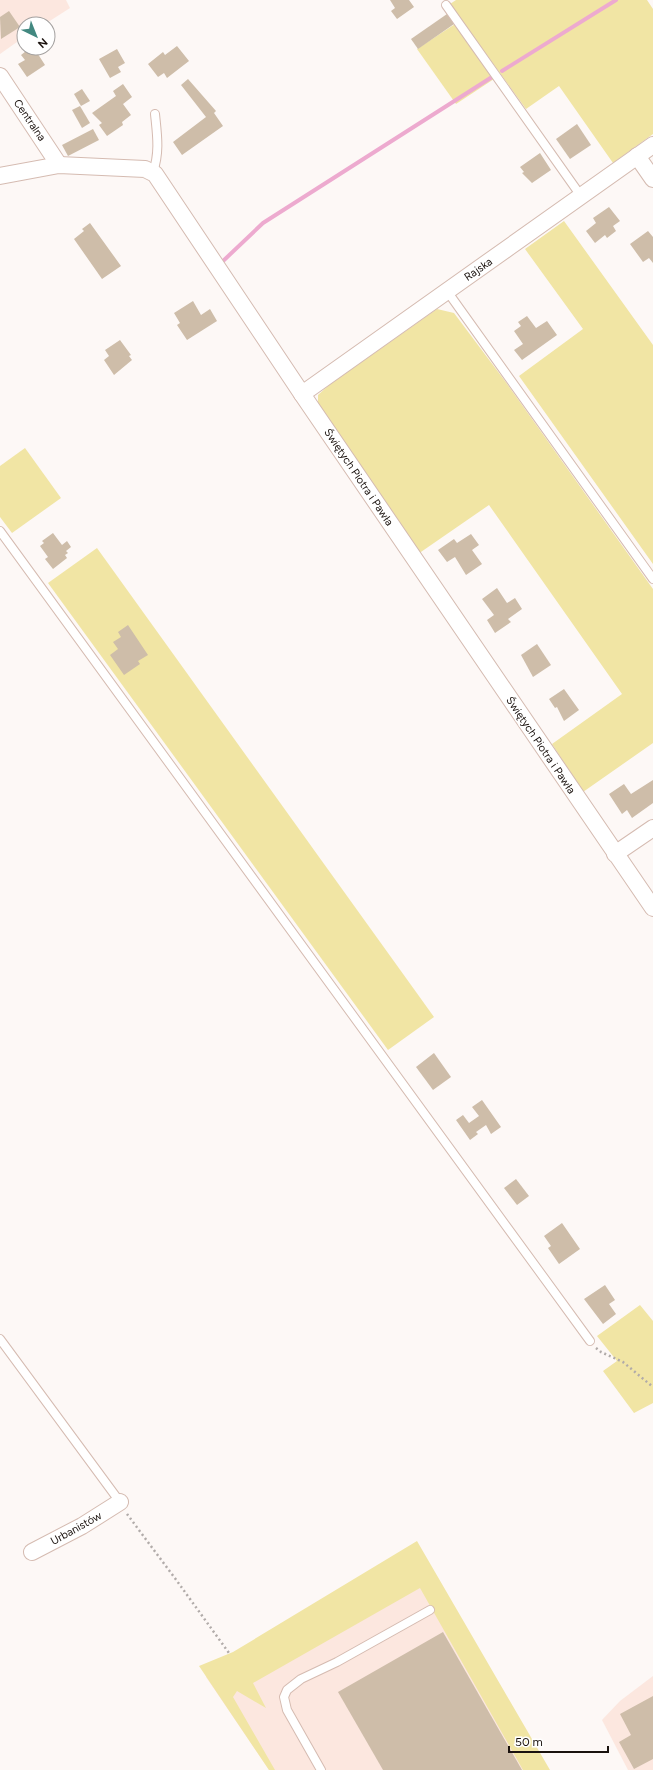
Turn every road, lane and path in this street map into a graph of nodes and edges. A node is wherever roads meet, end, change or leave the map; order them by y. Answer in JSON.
{"nodes":[{"id":1,"x":446,"y":5,"type":"dead end"},
{"id":2,"x":0,"y":76,"type":"edge"},
{"id":3,"x":155,"y":114,"type":"dead end"},
{"id":4,"x":653,"y":145,"type":"edge"},
{"id":5,"x":637,"y":156,"type":"junction"},
{"id":6,"x":59,"y":165,"type":"junction"},
{"id":7,"x":152,"y":172,"type":"junction"},
{"id":8,"x":0,"y":176,"type":"edge"},
{"id":9,"x":653,"y":179,"type":"edge"},
{"id":10,"x":581,"y":196,"type":"junction"},
{"id":11,"x":447,"y":291,"type":"junction"},
{"id":12,"x":302,"y":394,"type":"junction"},
{"id":13,"x":0,"y":531,"type":"edge"},
{"id":14,"x":653,"y":579,"type":"edge"},
{"id":15,"x":653,"y":828,"type":"edge"},
{"id":16,"x":615,"y":854,"type":"junction"},
{"id":17,"x":653,"y":908,"type":"edge"},
{"id":18,"x":0,"y":1339,"type":"edge"},
{"id":19,"x":590,"y":1341,"type":"joint"},
{"id":20,"x":653,"y":1387,"type":"edge"},
{"id":21,"x":120,"y":1502,"type":"junction"},
{"id":22,"x":32,"y":1552,"type":"dead end"},
{"id":23,"x":430,"y":1610,"type":"dead end"},
{"id":24,"x":229,"y":1653,"type":"dead end"},
{"id":25,"x":321,"y":1770,"type":"edge"}],
"edges":[{"from":1,"to":10,"type":"lane"},
{"from":2,"to":6,"type":"street","name":"Centralna"},
{"from":3,"to":7,"type":"lane"},
{"from":4,"to":5,"type":"street","name":"Rajska"},
{"from":5,"to":9,"type":"street"},
{"from":5,"to":10,"type":"street","name":"Rajska"},
{"from":6,"to":7,"type":"street"},
{"from":6,"to":8,"type":"street"},
{"from":7,"to":12,"type":"street","name":"Świętych Piotra i Pawła"},
{"from":10,"to":11,"type":"street","name":"Rajska"},
{"from":11,"to":12,"type":"street","name":"Rajska"},
{"from":11,"to":14,"type":"lane"},
{"from":12,"to":16,"type":"street","name":"Świętych Piotra i Pawła"},
{"from":13,"to":19,"type":"lane"},
{"from":15,"to":16,"type":"street"},
{"from":16,"to":17,"type":"street","name":"Świętych Piotra i Pawła"},
{"from":18,"to":21,"type":"lane"},
{"from":19,"to":20,"type":"path"},
{"from":21,"to":22,"type":"street","name":"Urbanistów"},
{"from":21,"to":24,"type":"path"},
{"from":23,"to":25,"type":"lane"}]}
